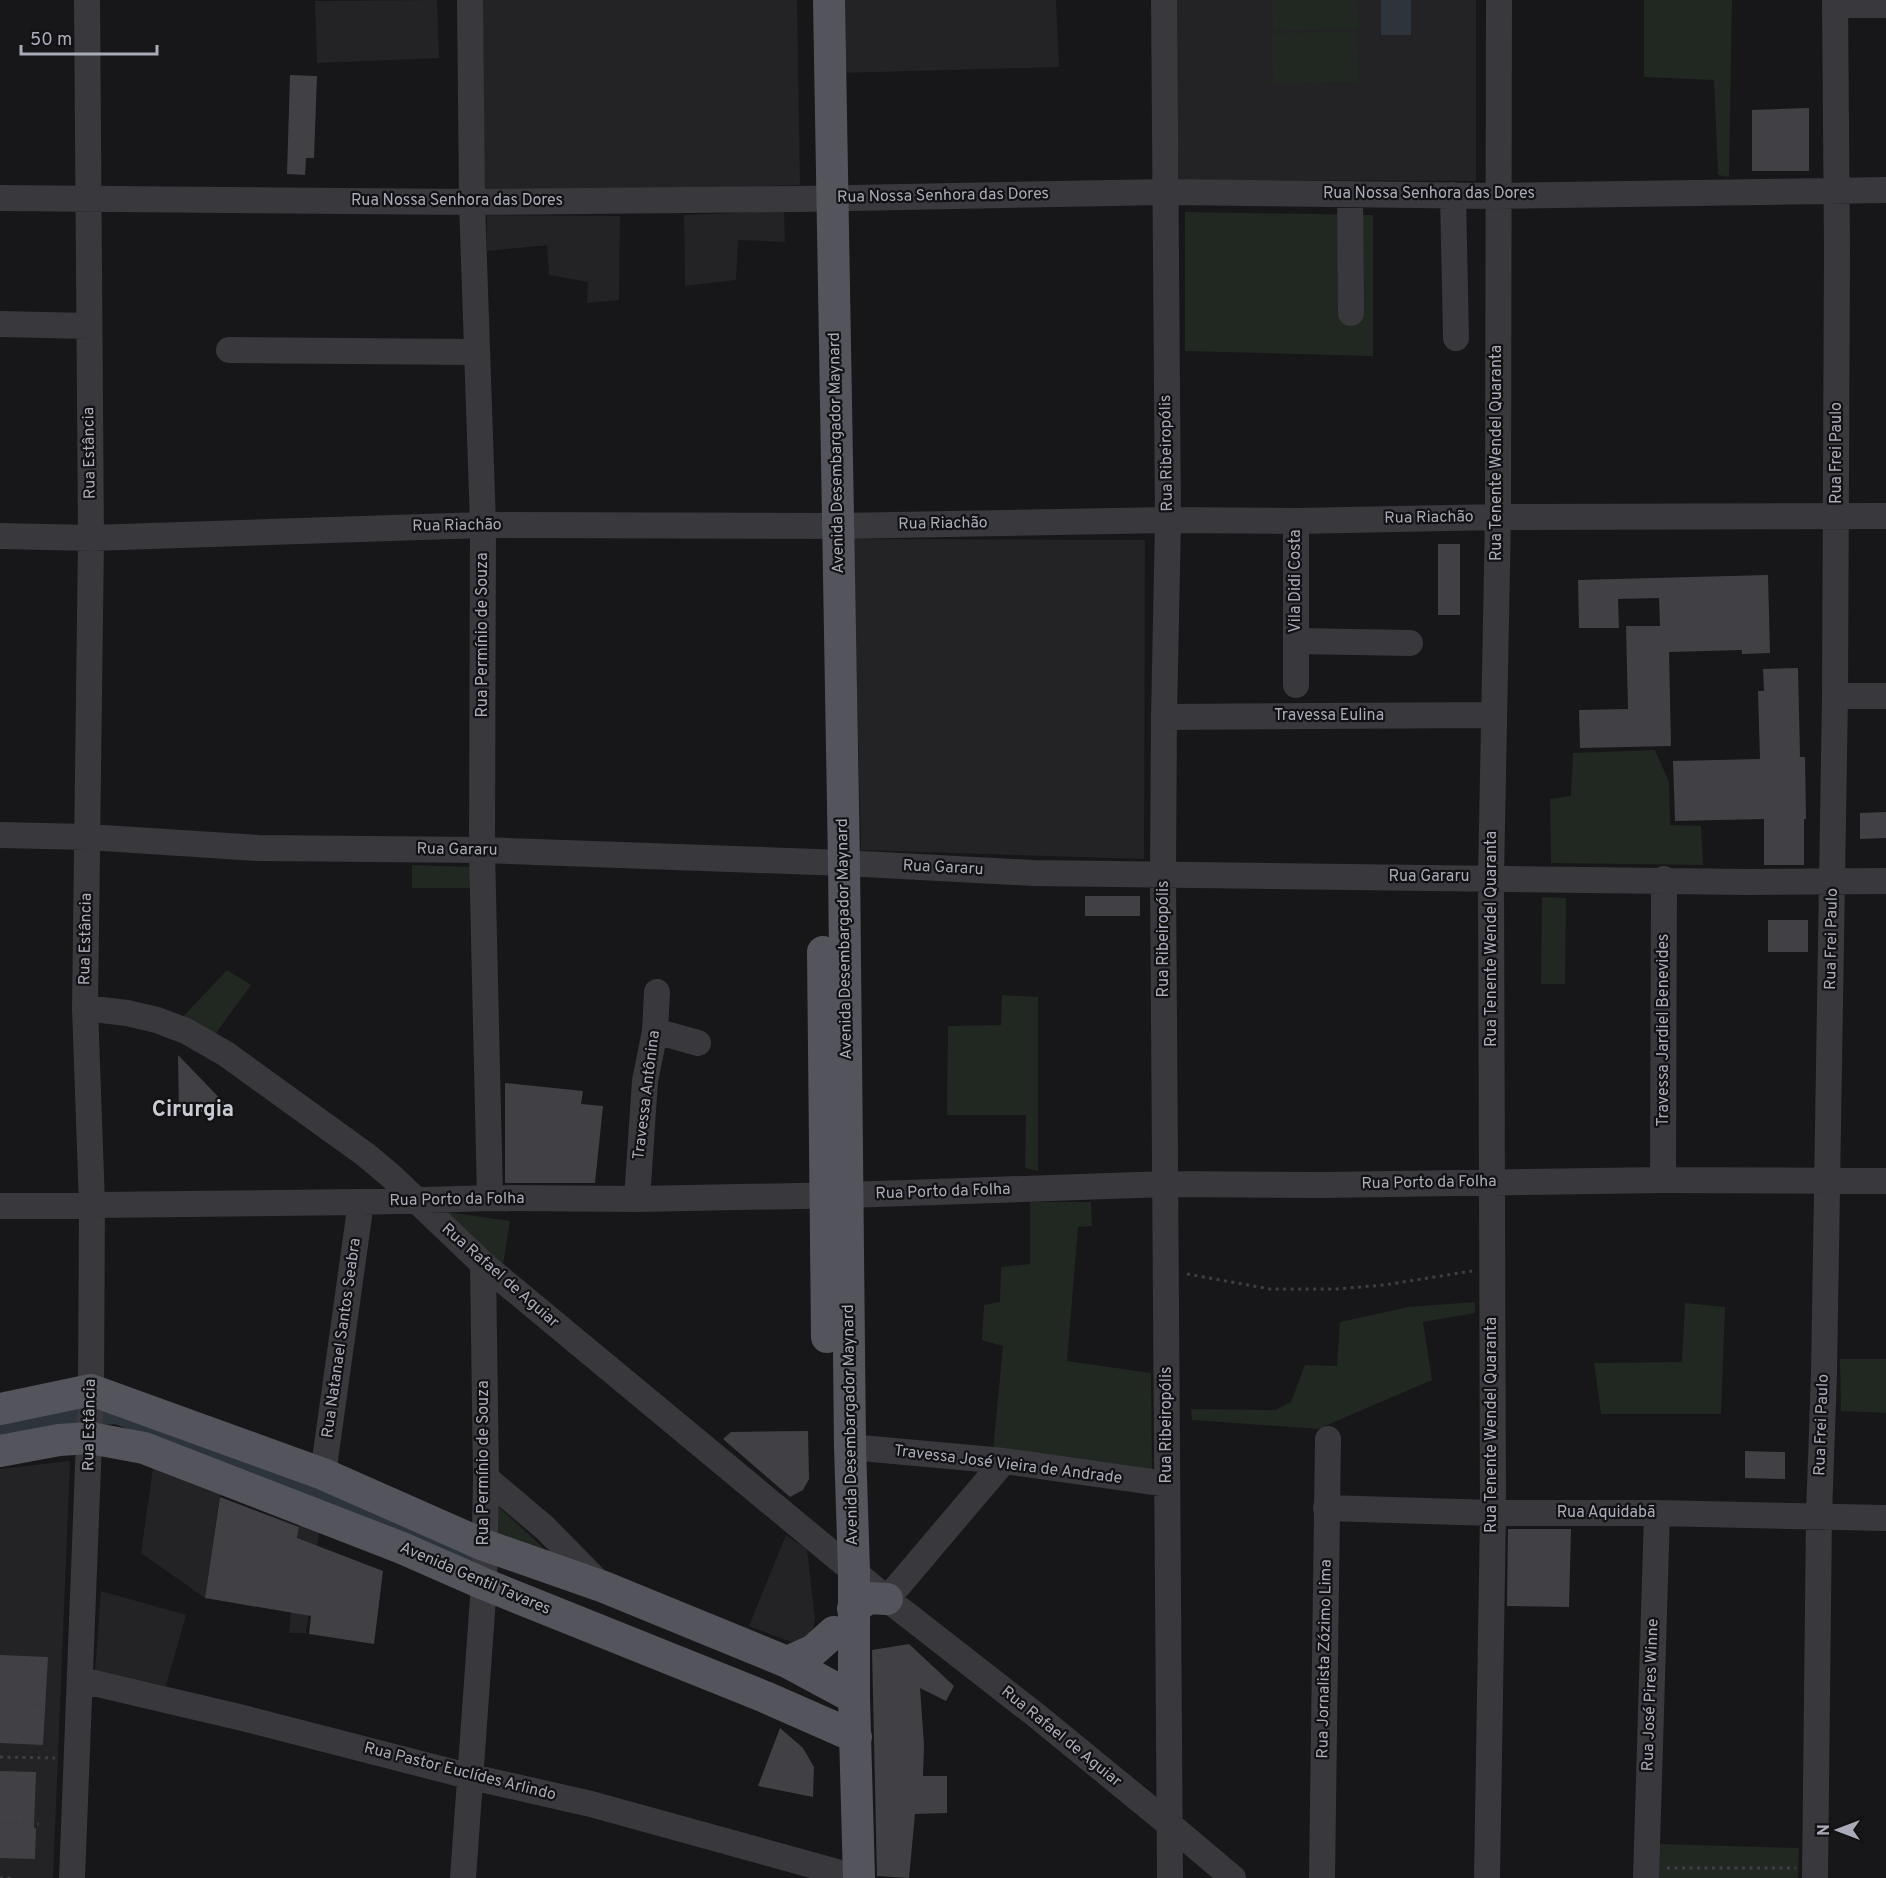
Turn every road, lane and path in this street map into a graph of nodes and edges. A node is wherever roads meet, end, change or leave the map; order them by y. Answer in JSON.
{"nodes":[{"id":1,"x":87,"y":0,"type":"edge"},
{"id":2,"x":470,"y":0,"type":"edge"},
{"id":3,"x":812,"y":0,"type":"edge"},
{"id":4,"x":829,"y":0,"type":"edge"},
{"id":5,"x":1164,"y":0,"type":"edge"},
{"id":6,"x":1499,"y":0,"type":"edge"},
{"id":7,"x":1835,"y":2,"type":"edge"},
{"id":8,"x":1886,"y":5,"type":"edge"},
{"id":9,"x":1837,"y":190,"type":"junction"},
{"id":10,"x":1886,"y":190,"type":"edge"},
{"id":11,"x":1165,"y":192,"type":"junction"},
{"id":12,"x":1350,"y":194,"type":"junction"},
{"id":13,"x":1453,"y":195,"type":"junction"},
{"id":14,"x":1497,"y":196,"type":"junction"},
{"id":15,"x":0,"y":198,"type":"edge"},
{"id":16,"x":88,"y":199,"type":"junction"},
{"id":17,"x":824,"y":199,"type":"junction"},
{"id":18,"x":472,"y":202,"type":"junction"},
{"id":19,"x":1351,"y":313,"type":"dead end"},
{"id":20,"x":0,"y":324,"type":"edge"},
{"id":21,"x":89,"y":326,"type":"junction"},
{"id":22,"x":1456,"y":338,"type":"dead end"},
{"id":23,"x":229,"y":350,"type":"dead end"},
{"id":24,"x":476,"y":352,"type":"junction"},
{"id":25,"x":1886,"y":516,"type":"edge"},
{"id":26,"x":1498,"y":517,"type":"junction"},
{"id":27,"x":1837,"y":518,"type":"junction"},
{"id":28,"x":1168,"y":520,"type":"junction"},
{"id":29,"x":1296,"y":521,"type":"junction"},
{"id":30,"x":483,"y":525,"type":"junction"},
{"id":31,"x":830,"y":525,"type":"junction"},
{"id":32,"x":0,"y":536,"type":"edge"},
{"id":33,"x":91,"y":538,"type":"junction"},
{"id":34,"x":1296,"y":641,"type":"junction"},
{"id":35,"x":1410,"y":643,"type":"dead end"},
{"id":36,"x":1296,"y":685,"type":"dead end"},
{"id":37,"x":1835,"y":696,"type":"junction"},
{"id":38,"x":1886,"y":696,"type":"edge"},
{"id":39,"x":1493,"y":715,"type":"junction"},
{"id":40,"x":1164,"y":717,"type":"junction"},
{"id":41,"x":0,"y":835,"type":"edge"},
{"id":42,"x":88,"y":837,"type":"junction"},
{"id":43,"x":482,"y":850,"type":"junction"},
{"id":44,"x":833,"y":863,"type":"junction"},
{"id":45,"x":1164,"y":876,"type":"junction"},
{"id":46,"x":1491,"y":878,"type":"junction"},
{"id":47,"x":1664,"y":879,"type":"junction"},
{"id":48,"x":1833,"y":880,"type":"junction"},
{"id":49,"x":1886,"y":881,"type":"edge"},
{"id":50,"x":657,"y":992,"type":"dead end"},
{"id":51,"x":85,"y":1008,"type":"junction"},
{"id":52,"x":655,"y":1031,"type":"junction"},
{"id":53,"x":698,"y":1043,"type":"dead end"},
{"id":54,"x":1663,"y":1180,"type":"junction"},
{"id":55,"x":1828,"y":1180,"type":"junction"},
{"id":56,"x":1493,"y":1181,"type":"junction"},
{"id":57,"x":1886,"y":1181,"type":"edge"},
{"id":58,"x":1166,"y":1184,"type":"junction"},
{"id":59,"x":836,"y":1195,"type":"junction"},
{"id":60,"x":490,"y":1198,"type":"junction"},
{"id":61,"x":636,"y":1198,"type":"junction"},
{"id":62,"x":415,"y":1200,"type":"junction"},
{"id":63,"x":361,"y":1202,"type":"junction"},
{"id":64,"x":92,"y":1204,"type":"junction"},
{"id":65,"x":0,"y":1206,"type":"edge"},
{"id":66,"x":483,"y":1264,"type":"junction"},
{"id":67,"x":1491,"y":1268,"type":"junction"},
{"id":68,"x":1166,"y":1270,"type":"junction"},
{"id":69,"x":91,"y":1394,"type":"junction"},
{"id":70,"x":0,"y":1409,"type":"edge"},
{"id":71,"x":90,"y":1435,"type":"junction"},
{"id":72,"x":1328,"y":1439,"type":"dead end"},
{"id":73,"x":850,"y":1447,"type":"junction"},
{"id":74,"x":0,"y":1451,"type":"edge"},
{"id":75,"x":1004,"y":1461,"type":"junction"},
{"id":76,"x":323,"y":1474,"type":"junction"},
{"id":77,"x":486,"y":1478,"type":"junction"},
{"id":78,"x":1167,"y":1484,"type":"junction"},
{"id":79,"x":1326,"y":1508,"type":"junction"},
{"id":80,"x":1493,"y":1513,"type":"junction"},
{"id":81,"x":1657,"y":1513,"type":"junction"},
{"id":82,"x":1819,"y":1515,"type":"junction"},
{"id":83,"x":1886,"y":1518,"type":"edge"},
{"id":84,"x":484,"y":1548,"type":"junction"},
{"id":85,"x":843,"y":1562,"type":"junction"},
{"id":86,"x":484,"y":1581,"type":"junction"},
{"id":87,"x":604,"y":1587,"type":"junction"},
{"id":88,"x":887,"y":1599,"type":"junction"},
{"id":89,"x":844,"y":1620,"type":"junction"},
{"id":90,"x":787,"y":1662,"type":"junction"},
{"id":91,"x":81,"y":1680,"type":"junction"},
{"id":92,"x":844,"y":1692,"type":"junction"},
{"id":93,"x":0,"y":1704,"type":"edge"},
{"id":94,"x":45,"y":1705,"type":"dead end"},
{"id":95,"x":845,"y":1733,"type":"junction"},
{"id":96,"x":0,"y":1756,"type":"edge"},
{"id":97,"x":78,"y":1758,"type":"junction"},
{"id":98,"x":472,"y":1777,"type":"junction"},
{"id":99,"x":0,"y":1822,"type":"edge"},
{"id":100,"x":39,"y":1824,"type":"dead end"},
{"id":101,"x":1170,"y":1824,"type":"junction"},
{"id":102,"x":1646,"y":1873,"type":"edge"},
{"id":103,"x":1815,"y":1873,"type":"edge"},
{"id":104,"x":844,"y":1876,"type":"edge"},
{"id":105,"x":0,"y":1878,"type":"edge"},
{"id":106,"x":11,"y":1878,"type":"edge"},
{"id":107,"x":72,"y":1878,"type":"edge"},
{"id":108,"x":463,"y":1878,"type":"edge"},
{"id":109,"x":1170,"y":1878,"type":"edge"},
{"id":110,"x":1233,"y":1878,"type":"edge"},
{"id":111,"x":1323,"y":1878,"type":"edge"},
{"id":112,"x":1486,"y":1878,"type":"edge"}],
"edges":[{"from":1,"to":16,"type":"street","name":"Rua Estância"},
{"from":2,"to":18,"type":"street","name":"Rua Permínio de Souza"},
{"from":3,"to":17,"type":"main road","name":"Avenida Desembargador Maynard"},
{"from":4,"to":17,"type":"main road","name":"Avenida Desembargador Maynard"},
{"from":5,"to":11,"type":"street","name":"Rua Ribeiropólis"},
{"from":6,"to":14,"type":"street","name":"Rua Tenente Wendel Quaranta"},
{"from":7,"to":8,"type":"street"},
{"from":7,"to":9,"type":"street","name":"Rua Frei Paulo"},
{"from":9,"to":10,"type":"street","name":"Rua Nossa Senhora das Dores"},
{"from":9,"to":14,"type":"street","name":"Rua Nossa Senhora das Dores"},
{"from":9,"to":27,"type":"street","name":"Rua Frei Paulo"},
{"from":11,"to":12,"type":"street","name":"Rua Nossa Senhora das Dores"},
{"from":11,"to":17,"type":"street","name":"Rua Nossa Senhora das Dores"},
{"from":11,"to":28,"type":"street","name":"Rua Ribeiropólis"},
{"from":12,"to":13,"type":"street","name":"Rua Nossa Senhora das Dores"},
{"from":12,"to":19,"type":"street"},
{"from":13,"to":14,"type":"street","name":"Rua Nossa Senhora das Dores"},
{"from":13,"to":22,"type":"street"},
{"from":14,"to":26,"type":"street","name":"Rua Tenente Wendel Quaranta"},
{"from":15,"to":16,"type":"street","name":"Rua Nossa Senhora das Dores"},
{"from":16,"to":18,"type":"street","name":"Rua Nossa Senhora das Dores"},
{"from":16,"to":21,"type":"street","name":"Rua Estância"},
{"from":17,"to":18,"type":"street","name":"Rua Nossa Senhora das Dores"},
{"from":17,"to":31,"type":"main road","name":"Avenida Desembargador Maynard"},
{"from":18,"to":24,"type":"street","name":"Rua Permínio de Souza"},
{"from":20,"to":21,"type":"street"},
{"from":21,"to":33,"type":"street","name":"Rua Estância"},
{"from":23,"to":24,"type":"street"},
{"from":24,"to":30,"type":"street","name":"Rua Permínio de Souza"},
{"from":25,"to":27,"type":"street","name":"Rua Riachão"},
{"from":26,"to":27,"type":"street","name":"Rua Riachão"},
{"from":26,"to":29,"type":"street","name":"Rua Riachão"},
{"from":26,"to":39,"type":"street","name":"Rua Tenente Wendel Quaranta"},
{"from":27,"to":37,"type":"street","name":"Rua Frei Paulo"},
{"from":28,"to":29,"type":"street","name":"Rua Riachão"},
{"from":28,"to":31,"type":"street","name":"Rua Riachão"},
{"from":28,"to":40,"type":"street","name":"Rua Ribeiropólis"},
{"from":29,"to":34,"type":"street","name":"Vila Didi Costa"},
{"from":30,"to":31,"type":"street","name":"Rua Riachão"},
{"from":30,"to":33,"type":"street","name":"Rua Riachão"},
{"from":30,"to":43,"type":"street","name":"Rua Permínio de Souza"},
{"from":31,"to":44,"type":"main road","name":"Avenida Desembargador Maynard"},
{"from":32,"to":33,"type":"street","name":"Rua Riachão"},
{"from":33,"to":42,"type":"street","name":"Rua Estância"},
{"from":34,"to":35,"type":"street","name":"Vila Didi Costa"},
{"from":34,"to":36,"type":"street","name":"Vila Didi Costa"},
{"from":37,"to":38,"type":"street"},
{"from":37,"to":48,"type":"street","name":"Rua Frei Paulo"},
{"from":39,"to":40,"type":"street","name":"Travessa Eulina"},
{"from":39,"to":46,"type":"street","name":"Rua Tenente Wendel Quaranta"},
{"from":40,"to":45,"type":"street","name":"Rua Ribeiropólis"},
{"from":41,"to":42,"type":"street","name":"Rua Gararu"},
{"from":42,"to":43,"type":"street","name":"Rua Gararu"},
{"from":42,"to":51,"type":"street","name":"Rua Estância"},
{"from":43,"to":44,"type":"street","name":"Rua Gararu"},
{"from":43,"to":60,"type":"street","name":"Rua Permínio de Souza"},
{"from":44,"to":45,"type":"street","name":"Rua Gararu"},
{"from":44,"to":59,"type":"main road","name":"Avenida Desembargador Maynard"},
{"from":45,"to":46,"type":"street","name":"Rua Gararu"},
{"from":45,"to":58,"type":"street","name":"Rua Ribeiropólis"},
{"from":46,"to":47,"type":"street","name":"Rua Gararu"},
{"from":46,"to":56,"type":"street","name":"Rua Tenente Wendel Quaranta"},
{"from":47,"to":48,"type":"street","name":"Rua Gararu"},
{"from":47,"to":54,"type":"street","name":"Travessa Jardiel Benevides"},
{"from":48,"to":49,"type":"street","name":"Rua Gararu"},
{"from":48,"to":55,"type":"street","name":"Rua Frei Paulo"},
{"from":50,"to":52,"type":"street","name":"Travessa Antônina"},
{"from":51,"to":62,"type":"street","name":"Rua Rafael de Aguiar"},
{"from":51,"to":64,"type":"street","name":"Rua Estância"},
{"from":52,"to":53,"type":"street"},
{"from":52,"to":61,"type":"street","name":"Travessa Antônina"},
{"from":54,"to":55,"type":"street","name":"Rua Porto da Folha"},
{"from":54,"to":56,"type":"street","name":"Rua Porto da Folha"},
{"from":55,"to":57,"type":"street","name":"Rua Porto da Folha"},
{"from":55,"to":82,"type":"street","name":"Rua Frei Paulo"},
{"from":56,"to":58,"type":"street","name":"Rua Porto da Folha"},
{"from":56,"to":67,"type":"street","name":"Rua Tenente Wendel Quaranta"},
{"from":58,"to":59,"type":"street","name":"Rua Porto da Folha"},
{"from":58,"to":68,"type":"street","name":"Rua Ribeiropólis"},
{"from":59,"to":61,"type":"street","name":"Rua Porto da Folha"},
{"from":59,"to":73,"type":"main road","name":"Avenida Desembargador Maynard"},
{"from":59,"to":85,"type":"main road","name":"Avenida Desembargador Maynard"},
{"from":60,"to":61,"type":"street","name":"Rua Porto da Folha"},
{"from":60,"to":62,"type":"street","name":"Rua Porto da Folha"},
{"from":62,"to":63,"type":"street","name":"Rua Porto da Folha"},
{"from":62,"to":66,"type":"street","name":"Rua Rafael de Aguiar"},
{"from":63,"to":64,"type":"street","name":"Rua Porto da Folha"},
{"from":63,"to":76,"type":"street","name":"Rua Natanael Santos Seabra"},
{"from":64,"to":65,"type":"street","name":"Rua Porto da Folha"},
{"from":64,"to":69,"type":"street","name":"Rua Estância"},
{"from":66,"to":77,"type":"street","name":"Rua Permínio de Souza"},
{"from":66,"to":85,"type":"street","name":"Rua Rafael de Aguiar"},
{"from":67,"to":68,"type":"path"},
{"from":67,"to":80,"type":"street","name":"Rua Tenente Wendel Quaranta"},
{"from":68,"to":78,"type":"street","name":"Rua Ribeiropólis"},
{"from":69,"to":70,"type":"main road"},
{"from":69,"to":71,"type":"street","name":"Rua Estância"},
{"from":69,"to":76,"type":"main road"},
{"from":71,"to":74,"type":"main road","name":"Avenida Gentil Tavares"},
{"from":71,"to":86,"type":"main road","name":"Avenida Gentil Tavares"},
{"from":71,"to":91,"type":"street","name":"Rua Estância"},
{"from":72,"to":79,"type":"street","name":"Rua Jornalista Zózimo Lima"},
{"from":73,"to":75,"type":"street","name":"Travessa José Vieira de Andrade"},
{"from":73,"to":85,"type":"main road","name":"Avenida Desembargador Maynard"},
{"from":75,"to":78,"type":"street","name":"Travessa José Vieira de Andrade"},
{"from":75,"to":88,"type":"street"},
{"from":76,"to":84,"type":"main road"},
{"from":77,"to":84,"type":"street","name":"Rua Permínio de Souza"},
{"from":77,"to":87,"type":"street"},
{"from":78,"to":101,"type":"street","name":"Rua Ribeiropólis"},
{"from":79,"to":80,"type":"street","name":"Rua Aquidabã"},
{"from":79,"to":111,"type":"street","name":"Rua Jornalista Zózimo Lima"},
{"from":80,"to":81,"type":"street","name":"Rua Aquidabã"},
{"from":80,"to":112,"type":"street","name":"Rua Tenente Wendel Quaranta"},
{"from":81,"to":82,"type":"street","name":"Rua Aquidabã"},
{"from":81,"to":102,"type":"street","name":"Rua José Pires Winne"},
{"from":82,"to":83,"type":"street","name":"Rua Aquidabã"},
{"from":82,"to":103,"type":"street","name":"Rua Frei Paulo"},
{"from":84,"to":86,"type":"street","name":"Rua Permínio de Souza"},
{"from":84,"to":87,"type":"main road"},
{"from":85,"to":88,"type":"street","name":"Rua Rafael de Aguiar"},
{"from":85,"to":89,"type":"main road","name":"Avenida Desembargador Maynard"},
{"from":86,"to":95,"type":"main road","name":"Avenida Gentil Tavares"},
{"from":86,"to":98,"type":"street","name":"Rua Permínio de Souza"},
{"from":87,"to":90,"type":"main road"},
{"from":88,"to":89,"type":"main road"},
{"from":88,"to":101,"type":"street","name":"Rua Rafael de Aguiar"},
{"from":89,"to":90,"type":"main road"},
{"from":89,"to":92,"type":"main road","name":"Avenida Desembargador Maynard"},
{"from":90,"to":92,"type":"main road"},
{"from":91,"to":97,"type":"street","name":"Rua Estância"},
{"from":91,"to":98,"type":"street","name":"Rua Pastor Euclídes Arlindo"},
{"from":92,"to":95,"type":"main road","name":"Avenida Desembargador Maynard"},
{"from":93,"to":94,"type":"path"},
{"from":95,"to":104,"type":"main road","name":"Avenida Desembargador Maynard"},
{"from":96,"to":97,"type":"path"},
{"from":97,"to":107,"type":"street","name":"Rua Estância"},
{"from":98,"to":104,"type":"street","name":"Rua Pastor Euclídes Arlindo"},
{"from":98,"to":108,"type":"street","name":"Rua Permínio de Souza"},
{"from":99,"to":100,"type":"path"},
{"from":101,"to":109,"type":"street","name":"Rua Ribeiropólis"},
{"from":101,"to":110,"type":"street","name":"Rua Rafael de Aguiar"},
{"from":102,"to":103,"type":"path"},
{"from":105,"to":106,"type":"path"}]}
